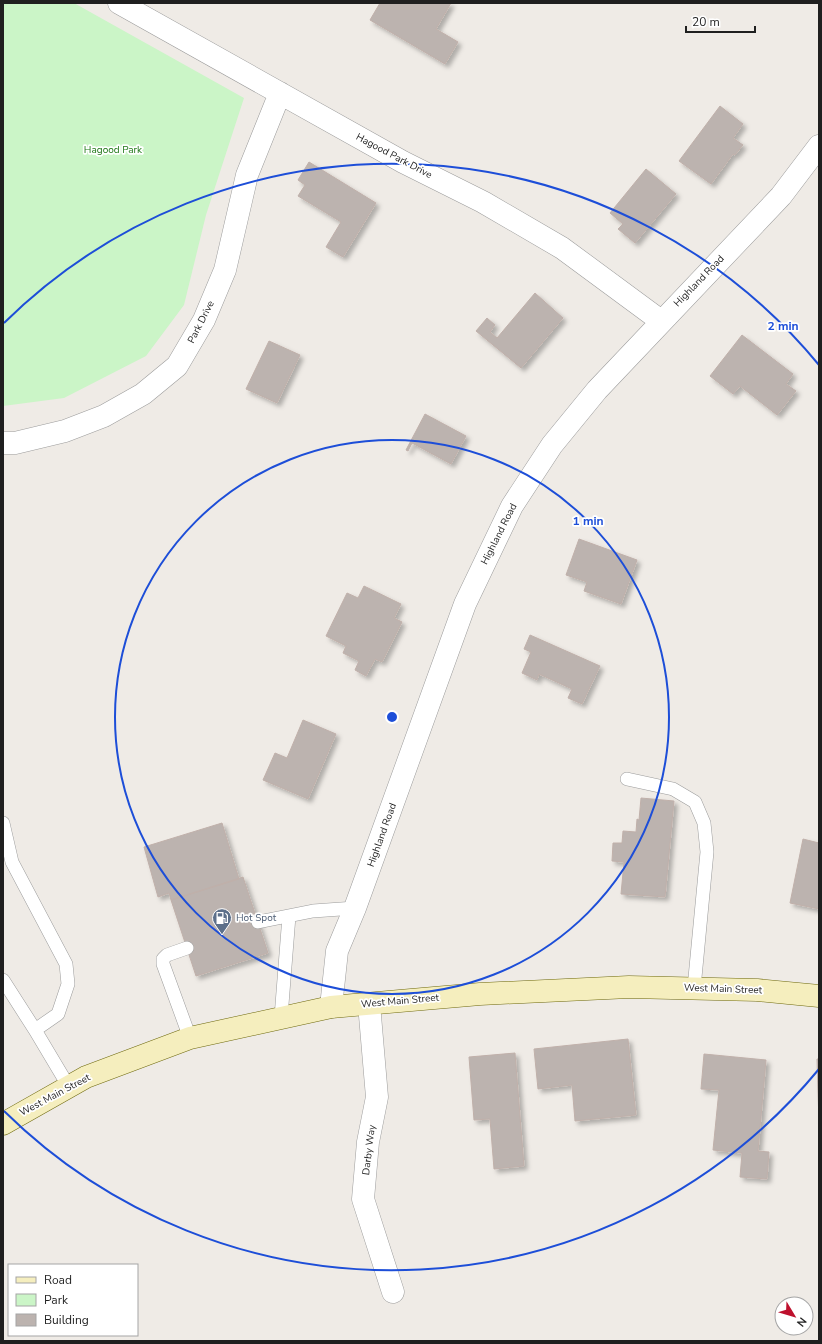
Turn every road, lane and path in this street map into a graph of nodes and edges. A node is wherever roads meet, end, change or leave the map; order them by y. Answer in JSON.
{"nodes":[{"id":1,"x":119,"y":3,"type":"edge"},
{"id":2,"x":280,"y":93,"type":"junction"},
{"id":3,"x":819,"y":146,"type":"edge"},
{"id":4,"x":661,"y":321,"type":"junction"},
{"id":5,"x":3,"y":442,"type":"edge"},
{"id":6,"x":626,"y":779,"type":"dead end"},
{"id":7,"x":3,"y":823,"type":"edge"},
{"id":8,"x":355,"y":908,"type":"junction"},
{"id":9,"x":289,"y":916,"type":"junction"},
{"id":10,"x":258,"y":922,"type":"dead end"},
{"id":11,"x":187,"y":948,"type":"dead end"},
{"id":12,"x":3,"y":980,"type":"edge"},
{"id":13,"x":694,"y":988,"type":"junction"},
{"id":14,"x":819,"y":996,"type":"edge"},
{"id":15,"x":369,"y":1004,"type":"junction"},
{"id":16,"x":331,"y":1007,"type":"junction"},
{"id":17,"x":281,"y":1017,"type":"junction"},
{"id":18,"x":35,"y":1030,"type":"junction"},
{"id":19,"x":190,"y":1038,"type":"junction"},
{"id":20,"x":69,"y":1087,"type":"junction"},
{"id":21,"x":3,"y":1124,"type":"edge"},
{"id":22,"x":393,"y":1292,"type":"dead end"}],
"edges":[{"from":1,"to":2,"type":"street","name":"Hagood Park Drive"},
{"from":2,"to":4,"type":"street","name":"Hagood Park Drive"},
{"from":2,"to":5,"type":"street","name":"Park Drive"},
{"from":3,"to":4,"type":"street","name":"Highland Road"},
{"from":4,"to":8,"type":"street","name":"Highland Road"},
{"from":6,"to":13,"type":"lane"},
{"from":7,"to":18,"type":"lane"},
{"from":8,"to":9,"type":"lane"},
{"from":8,"to":16,"type":"street","name":"Highland Road"},
{"from":9,"to":10,"type":"lane"},
{"from":9,"to":17,"type":"lane"},
{"from":11,"to":19,"type":"lane"},
{"from":12,"to":18,"type":"lane"},
{"from":13,"to":14,"type":"main road","name":"West Main Street"},
{"from":13,"to":15,"type":"main road","name":"West Main Street"},
{"from":15,"to":16,"type":"main road","name":"West Main Street"},
{"from":15,"to":22,"type":"street","name":"Darby Way"},
{"from":16,"to":17,"type":"main road","name":"West Main Street"},
{"from":17,"to":19,"type":"main road","name":"West Main Street"},
{"from":18,"to":20,"type":"lane"},
{"from":19,"to":20,"type":"main road","name":"West Main Street"},
{"from":20,"to":21,"type":"main road","name":"West Main Street"}]}
